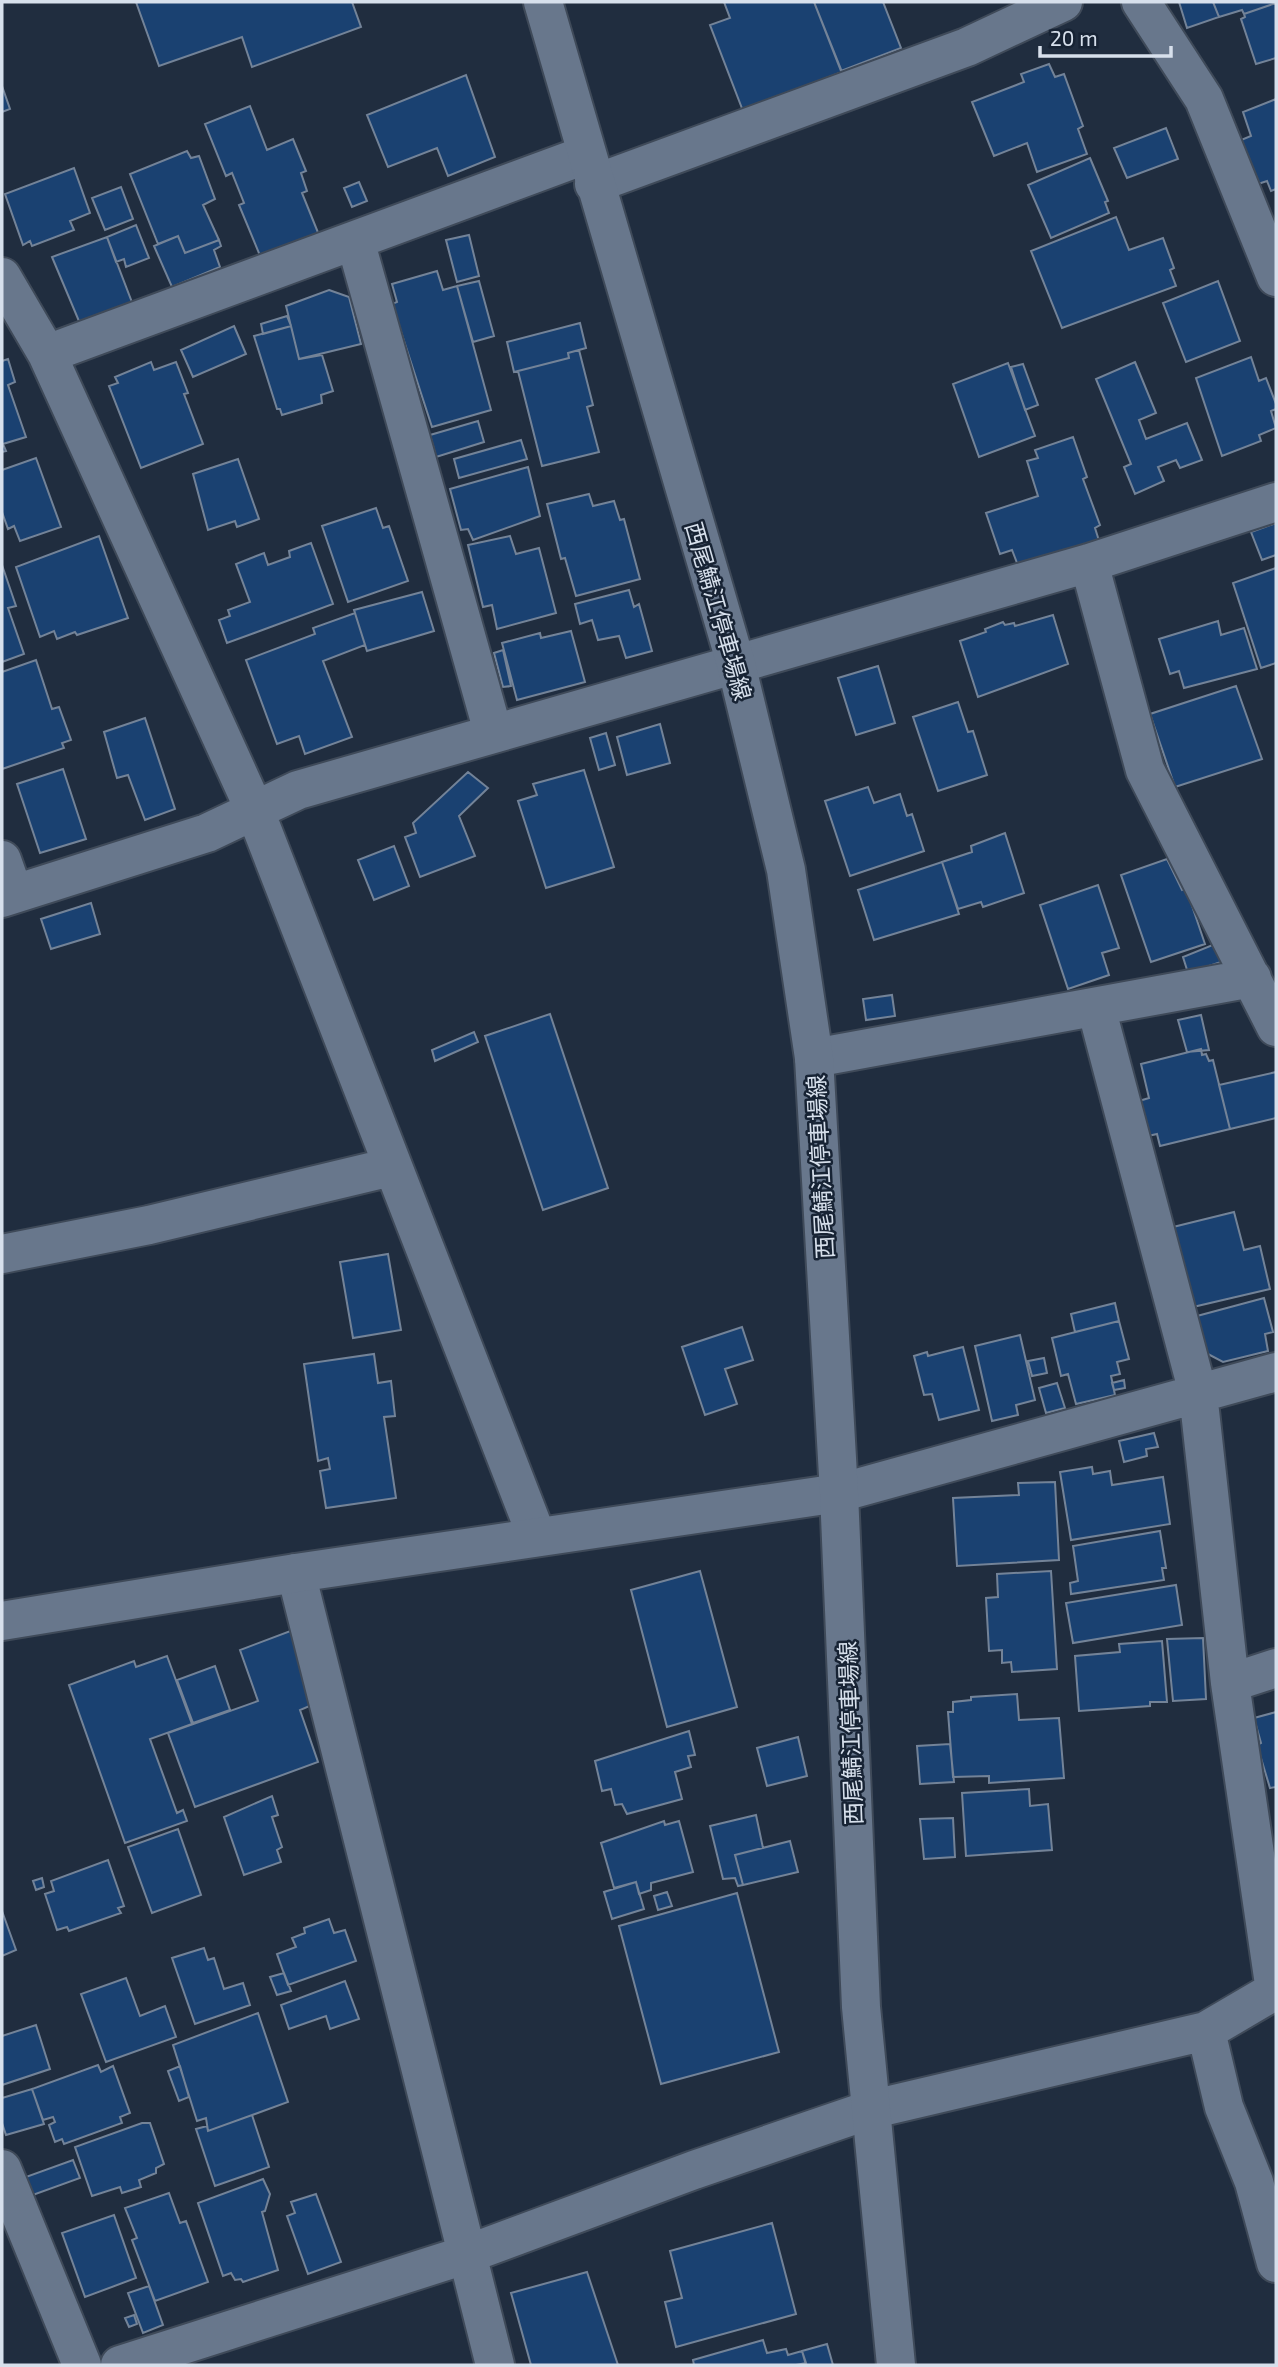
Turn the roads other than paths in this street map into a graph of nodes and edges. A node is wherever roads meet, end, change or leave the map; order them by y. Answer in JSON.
{"nodes":[{"id":1,"x":543,"y":2,"type":"edge"},
{"id":2,"x":1063,"y":2,"type":"edge"},
{"id":3,"x":1141,"y":2,"type":"edge"},
{"id":4,"x":590,"y":169,"type":"junction"},
{"id":5,"x":355,"y":240,"type":"junction"},
{"id":6,"x":2,"y":276,"type":"edge"},
{"id":7,"x":1276,"y":276,"type":"edge"},
{"id":8,"x":47,"y":354,"type":"junction"},
{"id":9,"x":1276,"y":502,"type":"edge"},
{"id":10,"x":1089,"y":563,"type":"junction"},
{"id":11,"x":736,"y":664,"type":"junction"},
{"id":12,"x":493,"y":732,"type":"junction"},
{"id":13,"x":255,"y":811,"type":"junction"},
{"id":14,"x":6,"y":884,"type":"edge"},
{"id":15,"x":1252,"y":978,"type":"junction"},
{"id":16,"x":1096,"y":1007,"type":"junction"},
{"id":17,"x":1276,"y":1027,"type":"edge"},
{"id":18,"x":814,"y":1058,"type":"junction"},
{"id":19,"x":391,"y":1167,"type":"junction"},
{"id":20,"x":2,"y":1254,"type":"edge"},
{"id":21,"x":1276,"y":1372,"type":"edge"},
{"id":22,"x":1198,"y":1393,"type":"junction"},
{"id":23,"x":839,"y":1493,"type":"junction"},
{"id":24,"x":537,"y":1537,"type":"junction"},
{"id":25,"x":296,"y":1573,"type":"junction"},
{"id":26,"x":2,"y":1621,"type":"edge"},
{"id":27,"x":1276,"y":1668,"type":"edge"},
{"id":28,"x":1230,"y":1683,"type":"junction"},
{"id":29,"x":1275,"y":1991,"type":"edge"},
{"id":30,"x":1206,"y":2031,"type":"junction"},
{"id":31,"x":869,"y":2110,"type":"junction"},
{"id":32,"x":2,"y":2169,"type":"edge"},
{"id":33,"x":465,"y":2255,"type":"junction"},
{"id":34,"x":1276,"y":2263,"type":"edge"},
{"id":35,"x":82,"y":2365,"type":"edge"},
{"id":36,"x":120,"y":2365,"type":"edge"},
{"id":37,"x":495,"y":2365,"type":"edge"},
{"id":38,"x":896,"y":2365,"type":"edge"}],
"edges":[{"from":1,"to":4,"type":"street","name":"西尾鯖江停車場線"},
{"from":2,"to":4,"type":"street"},
{"from":3,"to":7,"type":"street"},
{"from":4,"to":5,"type":"street"},
{"from":4,"to":11,"type":"street","name":"西尾鯖江停車場線"},
{"from":5,"to":8,"type":"street"},
{"from":5,"to":12,"type":"street"},
{"from":6,"to":8,"type":"street"},
{"from":8,"to":13,"type":"street"},
{"from":9,"to":10,"type":"street"},
{"from":10,"to":11,"type":"street"},
{"from":10,"to":15,"type":"street"},
{"from":11,"to":12,"type":"street"},
{"from":11,"to":18,"type":"street","name":"西尾鯖江停車場線"},
{"from":12,"to":13,"type":"street"},
{"from":13,"to":14,"type":"street"},
{"from":13,"to":19,"type":"street"},
{"from":15,"to":16,"type":"street"},
{"from":15,"to":17,"type":"street"},
{"from":16,"to":18,"type":"street"},
{"from":16,"to":22,"type":"street"},
{"from":18,"to":23,"type":"street","name":"西尾鯖江停車場線"},
{"from":19,"to":20,"type":"street"},
{"from":19,"to":24,"type":"street"},
{"from":21,"to":22,"type":"street"},
{"from":22,"to":23,"type":"street"},
{"from":22,"to":28,"type":"street"},
{"from":23,"to":24,"type":"street"},
{"from":23,"to":31,"type":"street","name":"西尾鯖江停車場線"},
{"from":24,"to":25,"type":"street"},
{"from":25,"to":26,"type":"street"},
{"from":25,"to":33,"type":"street"},
{"from":27,"to":28,"type":"street"},
{"from":28,"to":29,"type":"street"},
{"from":29,"to":30,"type":"street"},
{"from":30,"to":31,"type":"street"},
{"from":30,"to":34,"type":"street"},
{"from":31,"to":33,"type":"street"},
{"from":31,"to":38,"type":"street","name":"西尾鯖江停車場線"},
{"from":32,"to":35,"type":"street"},
{"from":33,"to":36,"type":"street"},
{"from":33,"to":37,"type":"street"}]}
